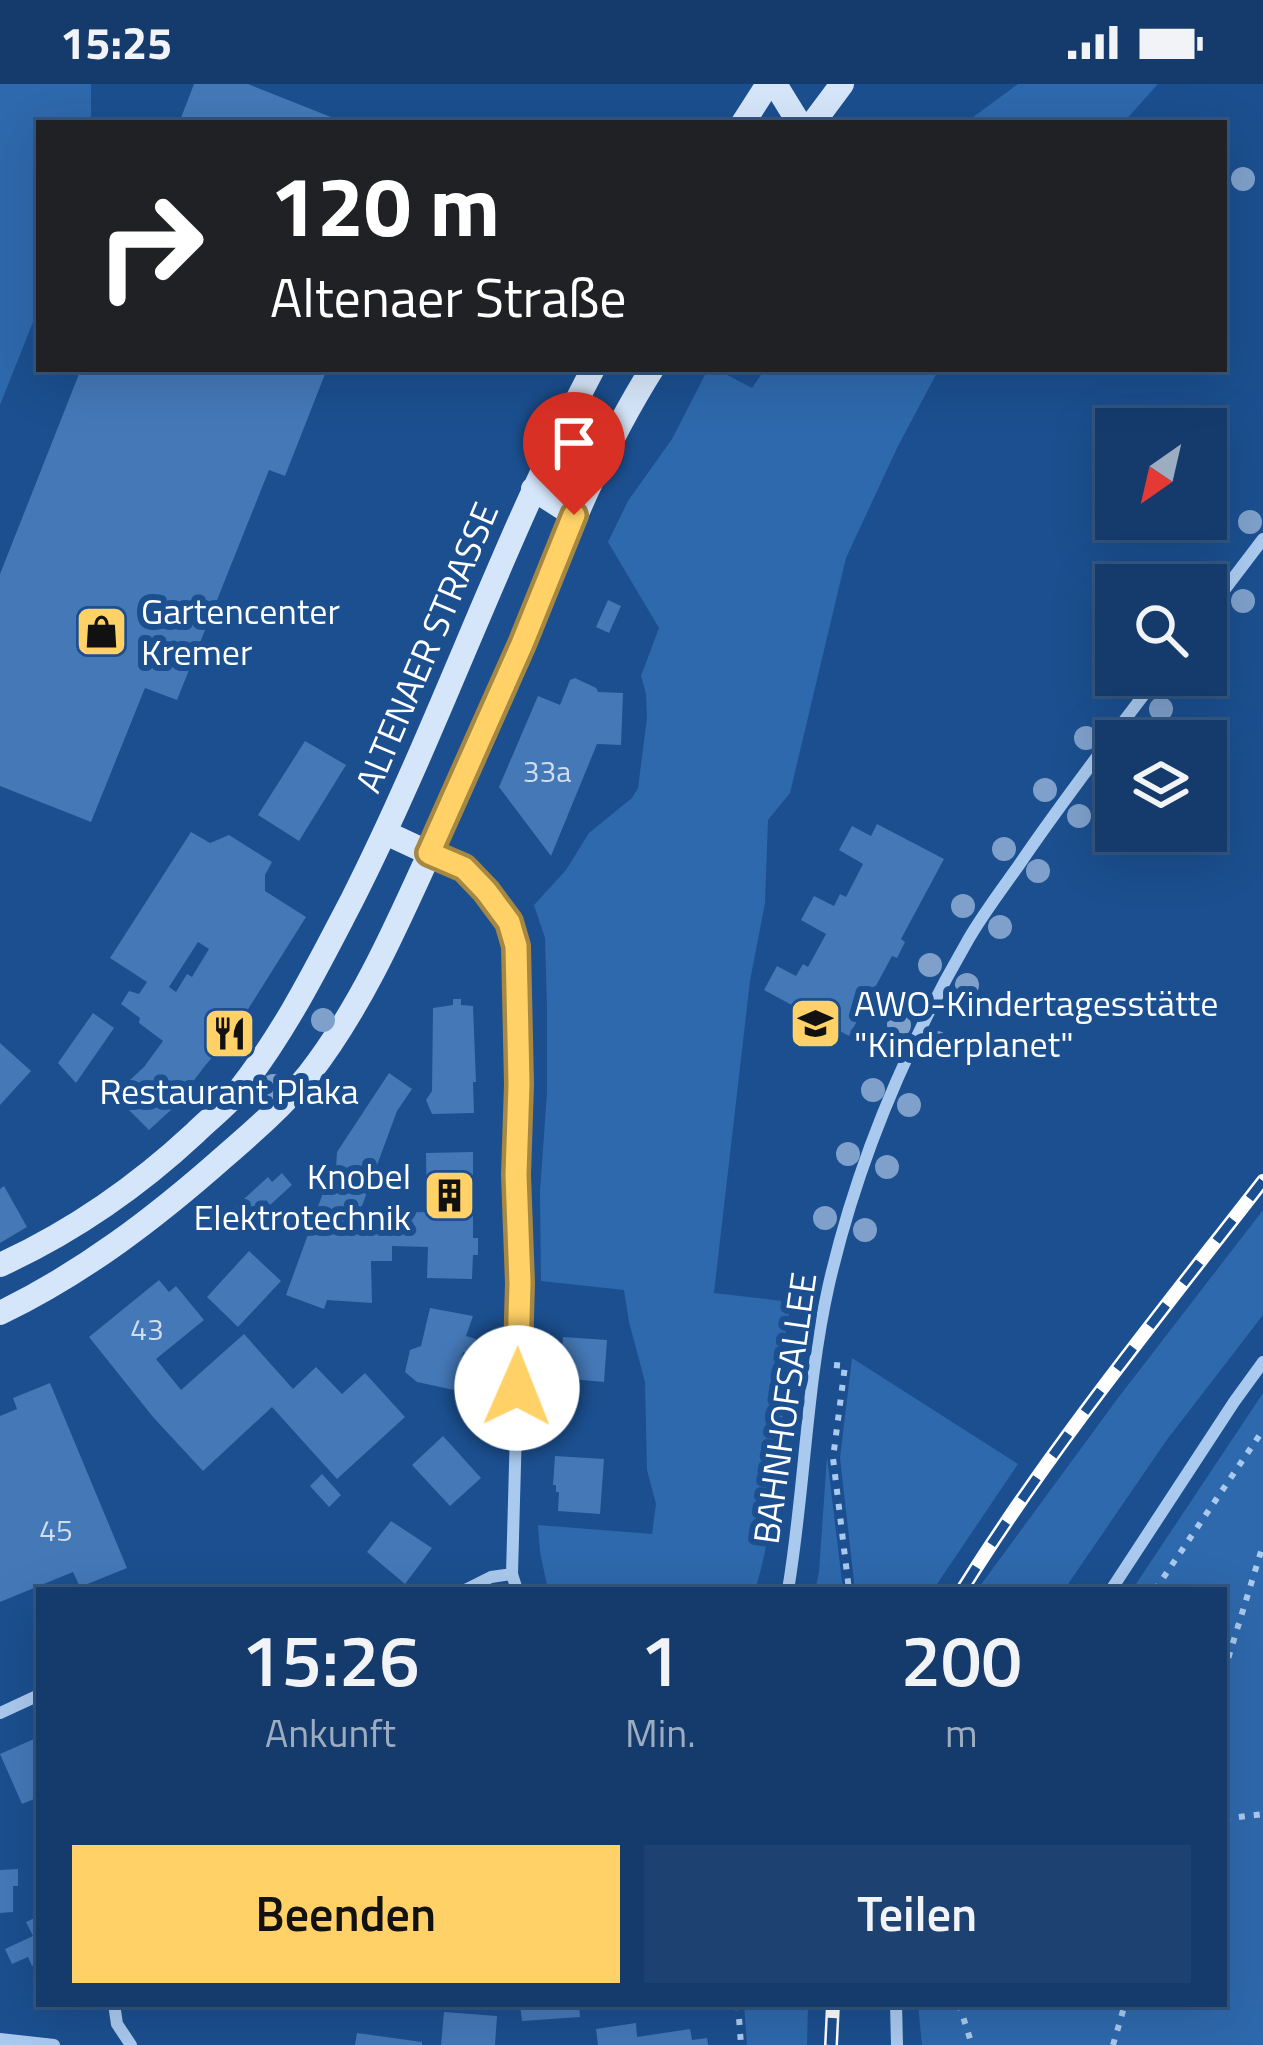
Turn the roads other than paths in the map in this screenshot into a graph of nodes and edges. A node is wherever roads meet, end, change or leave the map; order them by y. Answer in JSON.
{"nodes":[{"id":1,"x":772,"y":84,"type":"edge"},
{"id":2,"x":842,"y":84,"type":"edge"},
{"id":3,"x":745,"y":120,"type":"edge"},
{"id":4,"x":797,"y":120,"type":"edge"},
{"id":5,"x":815,"y":120,"type":"edge"},
{"id":6,"x":592,"y":372,"type":"edge"},
{"id":7,"x":650,"y":372,"type":"edge"},
{"id":8,"x":533,"y":489,"type":"junction"},
{"id":9,"x":574,"y":515,"type":"junction"},
{"id":10,"x":1263,"y":539,"type":"edge"},
{"id":11,"x":1227,"y":586,"type":"edge"},
{"id":12,"x":1143,"y":696,"type":"edge"},
{"id":13,"x":386,"y":833,"type":"junction"},
{"id":14,"x":429,"y":853,"type":"junction"},
{"id":15,"x":0,"y":1265,"type":"edge"},
{"id":16,"x":0,"y":1313,"type":"edge"},
{"id":17,"x":1263,"y":1362,"type":"edge"},
{"id":18,"x":512,"y":1574,"type":"junction"},
{"id":19,"x":472,"y":1587,"type":"edge"},
{"id":20,"x":516,"y":1587,"type":"edge"},
{"id":21,"x":788,"y":1587,"type":"edge"},
{"id":22,"x":1113,"y":1587,"type":"edge"},
{"id":23,"x":36,"y":1696,"type":"edge"},
{"id":24,"x":0,"y":1712,"type":"edge"},
{"id":25,"x":114,"y":2007,"type":"edge"},
{"id":26,"x":896,"y":2007,"type":"edge"},
{"id":27,"x":0,"y":2039,"type":"edge"},
{"id":28,"x":54,"y":2045,"type":"edge"},
{"id":29,"x":131,"y":2045,"type":"edge"},
{"id":30,"x":897,"y":2045,"type":"edge"}],
"edges":[{"from":1,"to":3,"type":"main road"},
{"from":1,"to":4,"type":"main road"},
{"from":2,"to":5,"type":"main road"},
{"from":6,"to":8,"type":"main road","name":"ALTENAER STRASSE"},
{"from":7,"to":9,"type":"main road"},
{"from":8,"to":9,"type":"main road","name":"ALTENAER STRASSE"},
{"from":8,"to":13,"type":"main road","name":"ALTENAER STRASSE"},
{"from":9,"to":14,"type":"main road"},
{"from":10,"to":11,"type":"street"},
{"from":12,"to":21,"type":"street","name":"BAHNHOFSALLEE"},
{"from":13,"to":14,"type":"main road","name":"ALTENAER STRASSE"},
{"from":13,"to":15,"type":"main road","name":"ALTENAER STRASSE"},
{"from":14,"to":16,"type":"main road"},
{"from":14,"to":18,"type":"street"},
{"from":17,"to":22,"type":"street"},
{"from":18,"to":19,"type":"street"},
{"from":18,"to":20,"type":"street"},
{"from":23,"to":24,"type":"street"},
{"from":25,"to":29,"type":"street"},
{"from":26,"to":30,"type":"street"},
{"from":27,"to":28,"type":"street"}]}
